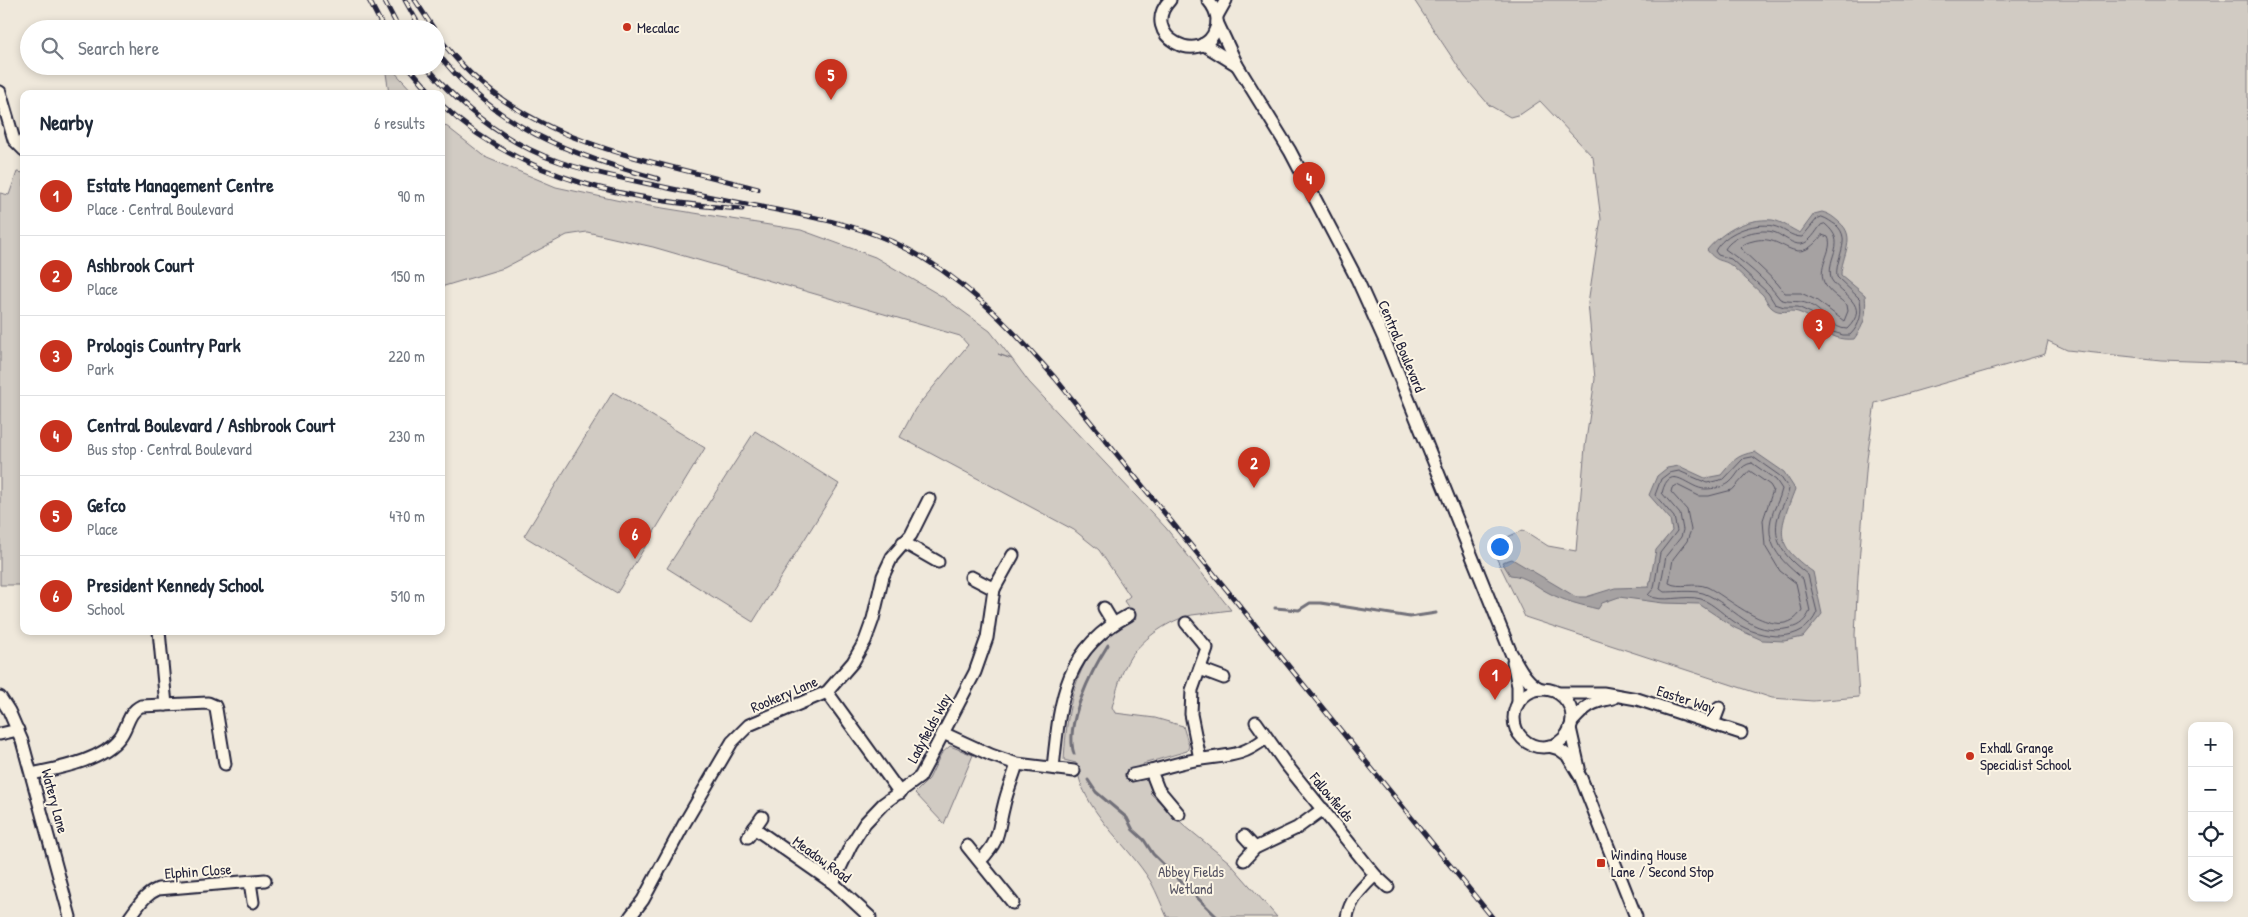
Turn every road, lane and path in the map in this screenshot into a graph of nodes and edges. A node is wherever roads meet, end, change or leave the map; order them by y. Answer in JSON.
{"nodes":[{"id":1,"x":1159,"y":0,"type":"edge"},
{"id":2,"x":1170,"y":0,"type":"edge"},
{"id":3,"x":1208,"y":0,"type":"edge"},
{"id":4,"x":1226,"y":0,"type":"edge"},
{"id":5,"x":1162,"y":13,"type":"junction"},
{"id":6,"x":1217,"y":19,"type":"junction"},
{"id":7,"x":1203,"y":44,"type":"junction"},
{"id":8,"x":1237,"y":65,"type":"junction"},
{"id":9,"x":0,"y":92,"type":"edge"},
{"id":10,"x":20,"y":146,"type":"edge"},
{"id":11,"x":929,"y":499,"type":"dead end"},
{"id":12,"x":903,"y":542,"type":"junction"},
{"id":13,"x":1013,"y":555,"type":"dead end"},
{"id":14,"x":938,"y":562,"type":"dead end"},
{"id":15,"x":971,"y":577,"type":"dead end"},
{"id":16,"x":994,"y":589,"type":"junction"},
{"id":17,"x":1104,"y":608,"type":"dead end"},
{"id":18,"x":1129,"y":615,"type":"dead end"},
{"id":19,"x":1113,"y":623,"type":"junction"},
{"id":20,"x":1186,"y":623,"type":"dead end"},
{"id":21,"x":159,"y":635,"type":"edge"},
{"id":22,"x":1511,"y":653,"type":"junction"},
{"id":23,"x":1200,"y":669,"type":"junction"},
{"id":24,"x":1224,"y":678,"type":"dead end"},
{"id":25,"x":1541,"y":689,"type":"junction"},
{"id":26,"x":828,"y":692,"type":"junction"},
{"id":27,"x":1558,"y":693,"type":"junction"},
{"id":28,"x":1622,"y":696,"type":"junction"},
{"id":29,"x":0,"y":697,"type":"edge"},
{"id":30,"x":1518,"y":702,"type":"junction"},
{"id":31,"x":166,"y":705,"type":"junction"},
{"id":32,"x":1719,"y":708,"type":"dead end"},
{"id":33,"x":1256,"y":722,"type":"dead end"},
{"id":34,"x":1713,"y":724,"type":"junction"},
{"id":35,"x":1571,"y":725,"type":"junction"},
{"id":36,"x":18,"y":730,"type":"junction"},
{"id":37,"x":943,"y":733,"type":"junction"},
{"id":38,"x":1741,"y":733,"type":"dead end"},
{"id":39,"x":0,"y":734,"type":"edge"},
{"id":40,"x":1266,"y":738,"type":"junction"},
{"id":41,"x":1549,"y":746,"type":"junction"},
{"id":42,"x":1200,"y":759,"type":"junction"},
{"id":43,"x":225,"y":764,"type":"dead end"},
{"id":44,"x":1017,"y":764,"type":"junction"},
{"id":45,"x":1053,"y":768,"type":"junction"},
{"id":46,"x":1072,"y":771,"type":"dead end"},
{"id":47,"x":1151,"y":771,"type":"junction"},
{"id":48,"x":32,"y":774,"type":"junction"},
{"id":49,"x":1132,"y":775,"type":"dead end"},
{"id":50,"x":1581,"y":778,"type":"junction"},
{"id":51,"x":900,"y":793,"type":"junction"},
{"id":52,"x":1323,"y":809,"type":"junction"},
{"id":53,"x":1179,"y":814,"type":"dead end"},
{"id":54,"x":762,"y":817,"type":"dead end"},
{"id":55,"x":1244,"y":836,"type":"dead end"},
{"id":56,"x":967,"y":846,"type":"dead end"},
{"id":57,"x":1255,"y":848,"type":"junction"},
{"id":58,"x":1244,"y":860,"type":"dead end"},
{"id":59,"x":980,"y":861,"type":"junction"},
{"id":60,"x":1375,"y":875,"type":"junction"},
{"id":61,"x":265,"y":880,"type":"dead end"},
{"id":62,"x":250,"y":882,"type":"junction"},
{"id":63,"x":833,"y":883,"type":"junction"},
{"id":64,"x":1388,"y":887,"type":"dead end"},
{"id":65,"x":253,"y":902,"type":"dead end"},
{"id":66,"x":1013,"y":903,"type":"dead end"},
{"id":67,"x":70,"y":917,"type":"edge"},
{"id":68,"x":130,"y":917,"type":"edge"},
{"id":69,"x":630,"y":917,"type":"edge"},
{"id":70,"x":870,"y":917,"type":"edge"},
{"id":71,"x":1347,"y":917,"type":"edge"},
{"id":72,"x":1636,"y":917,"type":"edge"}],
"edges":[{"from":1,"to":5,"type":"street"},
{"from":2,"to":5,"type":"street"},
{"from":3,"to":6,"type":"street","name":"Central Boulevard"},
{"from":4,"to":6,"type":"street"},
{"from":5,"to":7,"type":"street"},
{"from":6,"to":7,"type":"street"},
{"from":6,"to":8,"type":"street","name":"Central Boulevard"},
{"from":7,"to":8,"type":"street","name":"Central Boulevard"},
{"from":8,"to":22,"type":"street","name":"Central Boulevard"},
{"from":9,"to":10,"type":"street"},
{"from":11,"to":12,"type":"street","name":"Rookery Lane"},
{"from":12,"to":14,"type":"street"},
{"from":12,"to":26,"type":"street","name":"Rookery Lane"},
{"from":13,"to":16,"type":"street","name":"Ladyfields Way"},
{"from":15,"to":16,"type":"street"},
{"from":16,"to":37,"type":"street","name":"Ladyfields Way"},
{"from":17,"to":19,"type":"street"},
{"from":18,"to":19,"type":"street"},
{"from":19,"to":45,"type":"street"},
{"from":20,"to":23,"type":"street"},
{"from":21,"to":31,"type":"street"},
{"from":22,"to":25,"type":"street","name":"Central Boulevard"},
{"from":22,"to":30,"type":"street","name":"Central Boulevard"},
{"from":23,"to":24,"type":"street"},
{"from":23,"to":42,"type":"street"},
{"from":25,"to":27,"type":"street"},
{"from":25,"to":30,"type":"street"},
{"from":26,"to":51,"type":"street"},
{"from":26,"to":69,"type":"street","name":"Rookery Lane"},
{"from":27,"to":28,"type":"street","name":"Easter Way"},
{"from":27,"to":35,"type":"street"},
{"from":28,"to":34,"type":"street","name":"Easter Way"},
{"from":28,"to":35,"type":"street","name":"Easter Way"},
{"from":29,"to":36,"type":"street","name":"Watery Lane"},
{"from":30,"to":41,"type":"street"},
{"from":31,"to":43,"type":"street"},
{"from":31,"to":48,"type":"street"},
{"from":32,"to":34,"type":"street"},
{"from":33,"to":40,"type":"street","name":"Fallowfields"},
{"from":34,"to":38,"type":"street","name":"Easter Way"},
{"from":35,"to":41,"type":"street"},
{"from":35,"to":50,"type":"street"},
{"from":36,"to":39,"type":"street"},
{"from":36,"to":48,"type":"street","name":"Watery Lane"},
{"from":37,"to":44,"type":"street"},
{"from":37,"to":51,"type":"street","name":"Ladyfields Way"},
{"from":40,"to":42,"type":"street"},
{"from":40,"to":52,"type":"street","name":"Fallowfields"},
{"from":41,"to":50,"type":"street"},
{"from":42,"to":47,"type":"street"},
{"from":44,"to":45,"type":"street"},
{"from":44,"to":59,"type":"street"},
{"from":45,"to":46,"type":"street"},
{"from":47,"to":49,"type":"street"},
{"from":47,"to":53,"type":"street"},
{"from":48,"to":67,"type":"street","name":"Watery Lane"},
{"from":50,"to":72,"type":"street"},
{"from":51,"to":63,"type":"street","name":"Ladyfields Way"},
{"from":52,"to":57,"type":"street"},
{"from":52,"to":60,"type":"street","name":"Fallowfields"},
{"from":54,"to":63,"type":"street","name":"Meadow Road"},
{"from":55,"to":57,"type":"street"},
{"from":56,"to":59,"type":"street"},
{"from":57,"to":58,"type":"street"},
{"from":59,"to":66,"type":"street"},
{"from":60,"to":64,"type":"street","name":"Fallowfields"},
{"from":60,"to":71,"type":"street"},
{"from":61,"to":62,"type":"street","name":"Elphin Close"},
{"from":62,"to":65,"type":"street","name":"Elphin Close"},
{"from":62,"to":68,"type":"street","name":"Elphin Close"},
{"from":63,"to":70,"type":"street","name":"Meadow Road"}]}
